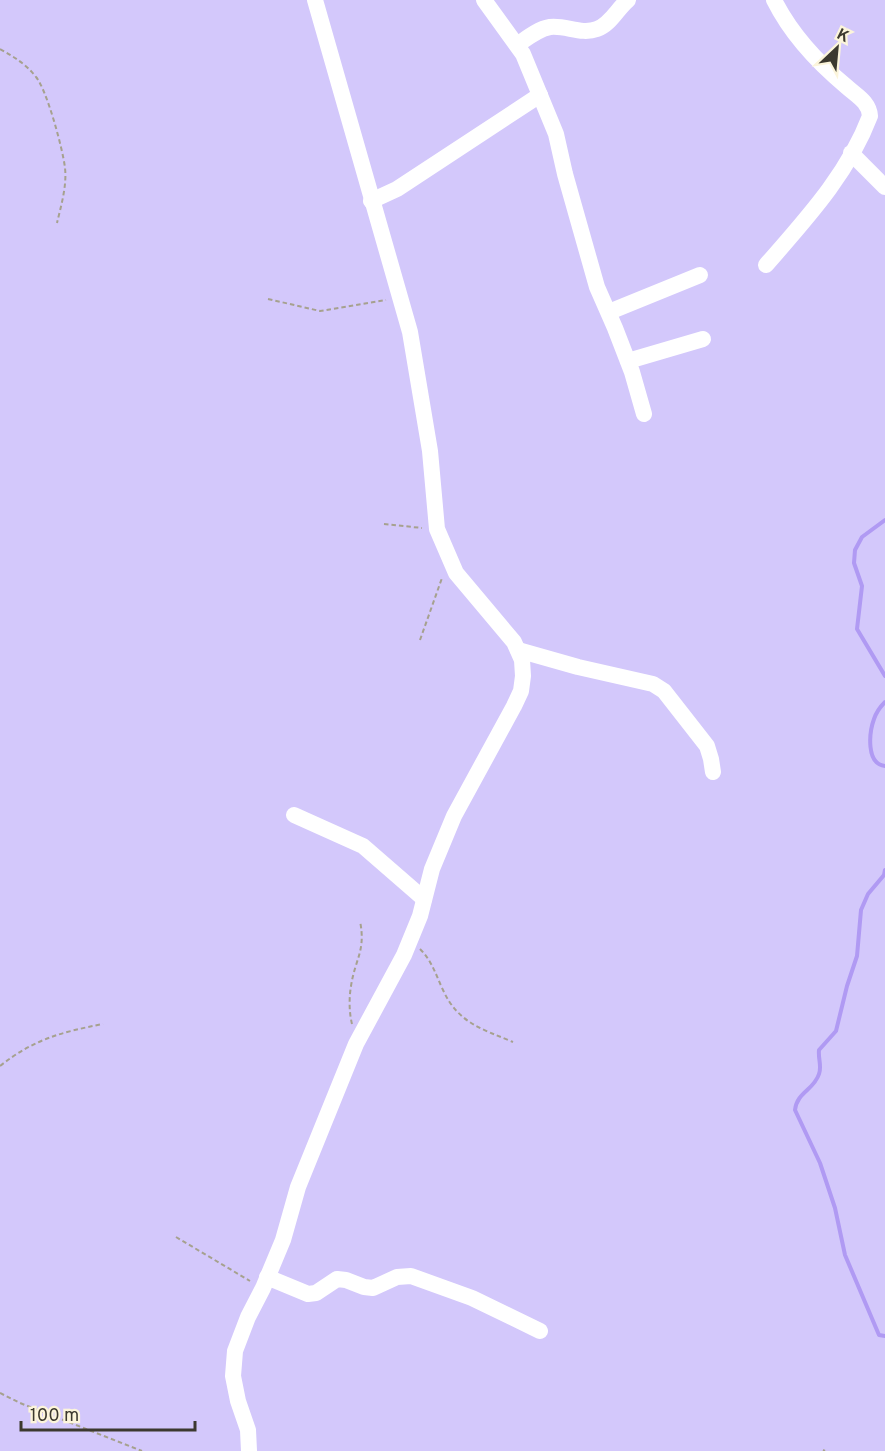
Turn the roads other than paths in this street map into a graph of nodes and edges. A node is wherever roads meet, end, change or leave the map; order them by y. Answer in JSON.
{"nodes":[{"id":1,"x":315,"y":0,"type":"edge"},
{"id":2,"x":484,"y":0,"type":"edge"},
{"id":3,"x":628,"y":0,"type":"edge"},
{"id":4,"x":774,"y":0,"type":"edge"},
{"id":5,"x":517,"y":45,"type":"junction"},
{"id":6,"x":540,"y":95,"type":"junction"},
{"id":7,"x":851,"y":153,"type":"junction"},
{"id":8,"x":885,"y":187,"type":"edge"},
{"id":9,"x":371,"y":201,"type":"junction"},
{"id":10,"x":766,"y":265,"type":"dead end"},
{"id":11,"x":700,"y":275,"type":"dead end"},
{"id":12,"x":609,"y":312,"type":"junction"},
{"id":13,"x":703,"y":339,"type":"dead end"},
{"id":14,"x":628,"y":361,"type":"junction"},
{"id":15,"x":644,"y":414,"type":"dead end"},
{"id":16,"x":518,"y":650,"type":"junction"},
{"id":17,"x":713,"y":772,"type":"dead end"},
{"id":18,"x":294,"y":815,"type":"dead end"},
{"id":19,"x":424,"y":898,"type":"junction"},
{"id":20,"x":265,"y":1283,"type":"junction"},
{"id":21,"x":540,"y":1331,"type":"dead end"},
{"id":22,"x":249,"y":1451,"type":"edge"}],
"edges":[{"from":1,"to":9,"type":"street"},
{"from":2,"to":5,"type":"street"},
{"from":3,"to":5,"type":"street"},
{"from":4,"to":7,"type":"street"},
{"from":5,"to":6,"type":"street"},
{"from":6,"to":9,"type":"street"},
{"from":6,"to":12,"type":"street"},
{"from":7,"to":8,"type":"street"},
{"from":7,"to":10,"type":"street"},
{"from":9,"to":16,"type":"street"},
{"from":11,"to":12,"type":"street"},
{"from":12,"to":14,"type":"street"},
{"from":13,"to":14,"type":"street"},
{"from":14,"to":15,"type":"street"},
{"from":16,"to":17,"type":"street"},
{"from":16,"to":19,"type":"street"},
{"from":18,"to":19,"type":"street"},
{"from":19,"to":20,"type":"street"},
{"from":20,"to":21,"type":"street"},
{"from":20,"to":22,"type":"street"}]}
